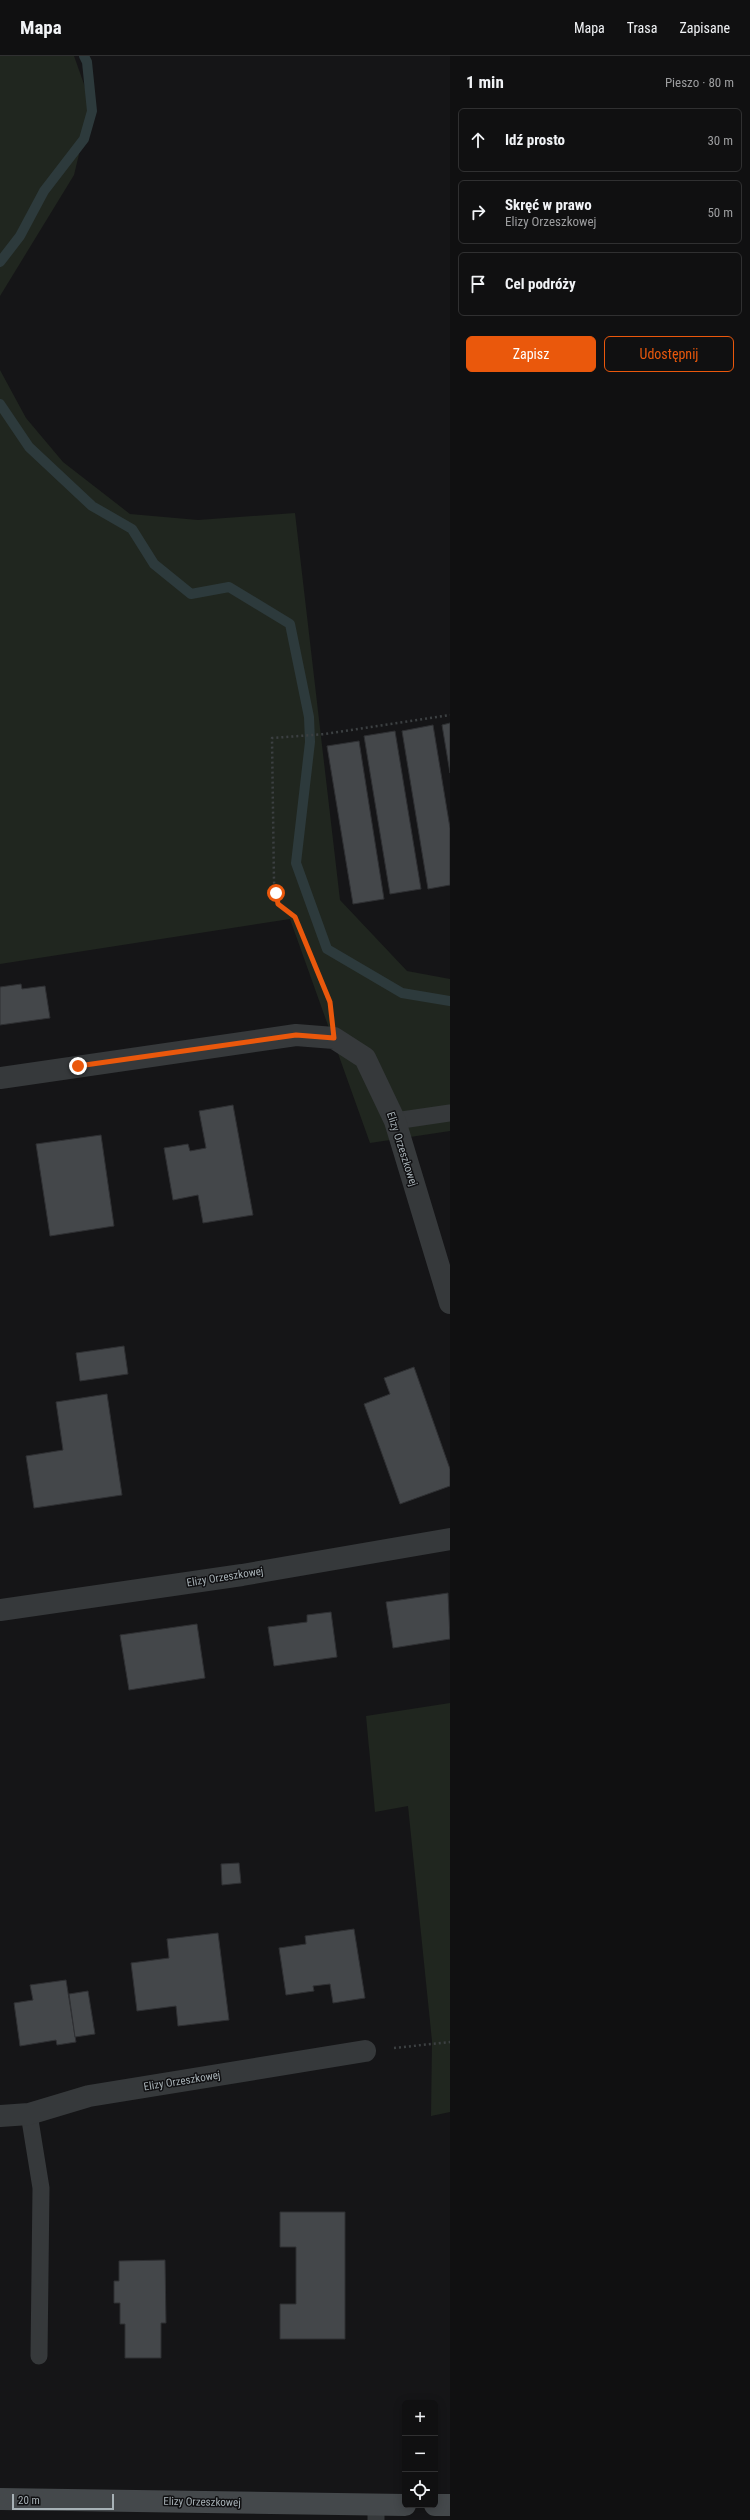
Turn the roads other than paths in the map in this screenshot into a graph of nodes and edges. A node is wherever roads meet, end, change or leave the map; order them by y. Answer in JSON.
{"nodes":[{"id":1,"x":0,"y":1078,"type":"edge"},
{"id":2,"x":450,"y":1114,"type":"edge"},
{"id":3,"x":395,"y":1121,"type":"junction"},
{"id":4,"x":450,"y":1303,"type":"edge"},
{"id":5,"x":450,"y":1539,"type":"edge"},
{"id":6,"x":0,"y":1610,"type":"edge"},
{"id":7,"x":365,"y":2051,"type":"road end"},
{"id":8,"x":29,"y":2114,"type":"junction"},
{"id":9,"x":0,"y":2116,"type":"edge"},
{"id":10,"x":39,"y":2356,"type":"dead end"},
{"id":11,"x":0,"y":2499,"type":"edge"},
{"id":12,"x":438,"y":2505,"type":"edge"},
{"id":13,"x":450,"y":2505,"type":"edge"},
{"id":14,"x":402,"y":2506,"type":"edge"},
{"id":15,"x":376,"y":2512,"type":"edge"}],
"edges":[{"from":1,"to":3,"type":"street","name":"Elizy Orzeszkowej"},
{"from":2,"to":3,"type":"lane"},
{"from":3,"to":4,"type":"street","name":"Elizy Orzeszkowej"},
{"from":5,"to":6,"type":"street","name":"Elizy Orzeszkowej"},
{"from":7,"to":8,"type":"street","name":"Elizy Orzeszkowej"},
{"from":8,"to":9,"type":"street","name":"Elizy Orzeszkowej"},
{"from":8,"to":10,"type":"lane"},
{"from":11,"to":15,"type":"street","name":"Elizy Orzeszkowej"},
{"from":12,"to":13,"type":"street"},
{"from":14,"to":15,"type":"street","name":"Elizy Orzeszkowej"}]}
